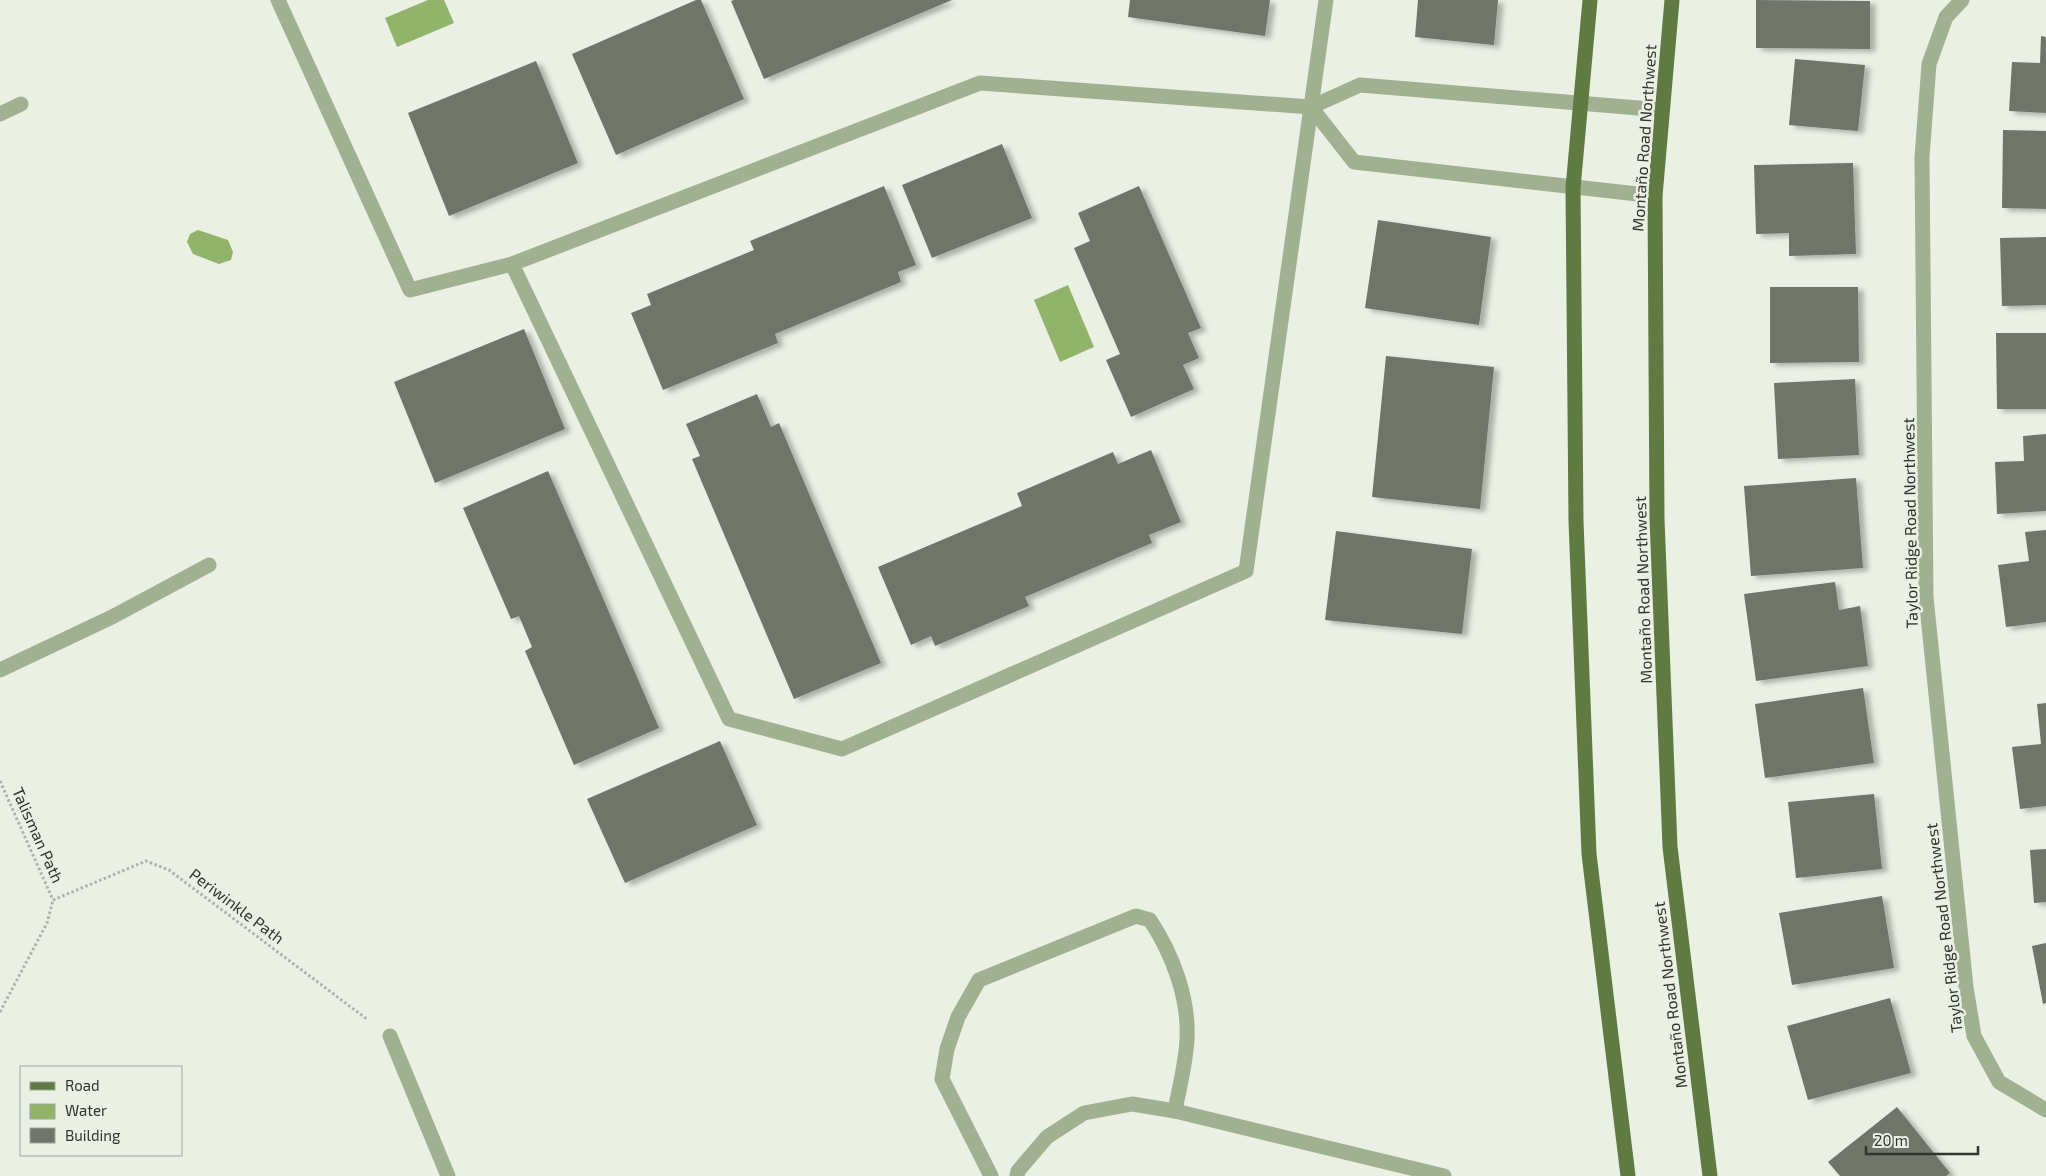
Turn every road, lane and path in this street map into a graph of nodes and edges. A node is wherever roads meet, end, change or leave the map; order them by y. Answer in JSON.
{"nodes":[{"id":1,"x":278,"y":0,"type":"edge"},
{"id":2,"x":1326,"y":0,"type":"edge"},
{"id":3,"x":1590,"y":0,"type":"edge"},
{"id":4,"x":1672,"y":0,"type":"edge"},
{"id":5,"x":1962,"y":0,"type":"edge"},
{"id":6,"x":22,"y":104,"type":"dead end"},
{"id":7,"x":1581,"y":104,"type":"junction"},
{"id":8,"x":1311,"y":107,"type":"junction"},
{"id":9,"x":1662,"y":110,"type":"junction"},
{"id":10,"x":0,"y":114,"type":"edge"},
{"id":11,"x":1573,"y":188,"type":"junction"},
{"id":12,"x":1655,"y":196,"type":"junction"},
{"id":13,"x":512,"y":264,"type":"junction"},
{"id":14,"x":210,"y":565,"type":"dead end"},
{"id":15,"x":0,"y":670,"type":"edge"},
{"id":16,"x":0,"y":781,"type":"edge"},
{"id":17,"x":53,"y":900,"type":"junction"},
{"id":18,"x":0,"y":1012,"type":"edge"},
{"id":19,"x":390,"y":1036,"type":"joint"},
{"id":20,"x":2046,"y":1110,"type":"edge"},
{"id":21,"x":1175,"y":1111,"type":"junction"},
{"id":22,"x":448,"y":1176,"type":"edge"},
{"id":23,"x":991,"y":1176,"type":"edge"},
{"id":24,"x":1017,"y":1176,"type":"edge"},
{"id":25,"x":1444,"y":1176,"type":"edge"},
{"id":26,"x":1628,"y":1176,"type":"edge"},
{"id":27,"x":1710,"y":1176,"type":"edge"}],
"edges":[{"from":1,"to":13,"type":"street"},
{"from":2,"to":8,"type":"street"},
{"from":3,"to":7,"type":"main road"},
{"from":4,"to":9,"type":"main road","name":"Montaño Road Northwest"},
{"from":5,"to":20,"type":"street","name":"Taylor Ridge Road Northwest"},
{"from":6,"to":10,"type":"street"},
{"from":7,"to":8,"type":"street"},
{"from":7,"to":9,"type":"street"},
{"from":7,"to":11,"type":"main road"},
{"from":8,"to":11,"type":"street"},
{"from":8,"to":13,"type":"street"},
{"from":8,"to":13,"type":"street"},
{"from":9,"to":12,"type":"main road","name":"Montaño Road Northwest"},
{"from":11,"to":12,"type":"street"},
{"from":11,"to":26,"type":"main road"},
{"from":12,"to":27,"type":"main road","name":"Montaño Road Northwest"},
{"from":14,"to":15,"type":"street"},
{"from":16,"to":17,"type":"path","name":"Talisman Path"},
{"from":17,"to":18,"type":"path"},
{"from":17,"to":19,"type":"path","name":"Periwinkle Path"},
{"from":19,"to":22,"type":"street"},
{"from":21,"to":23,"type":"street"},
{"from":21,"to":24,"type":"street"},
{"from":21,"to":25,"type":"street"}]}
